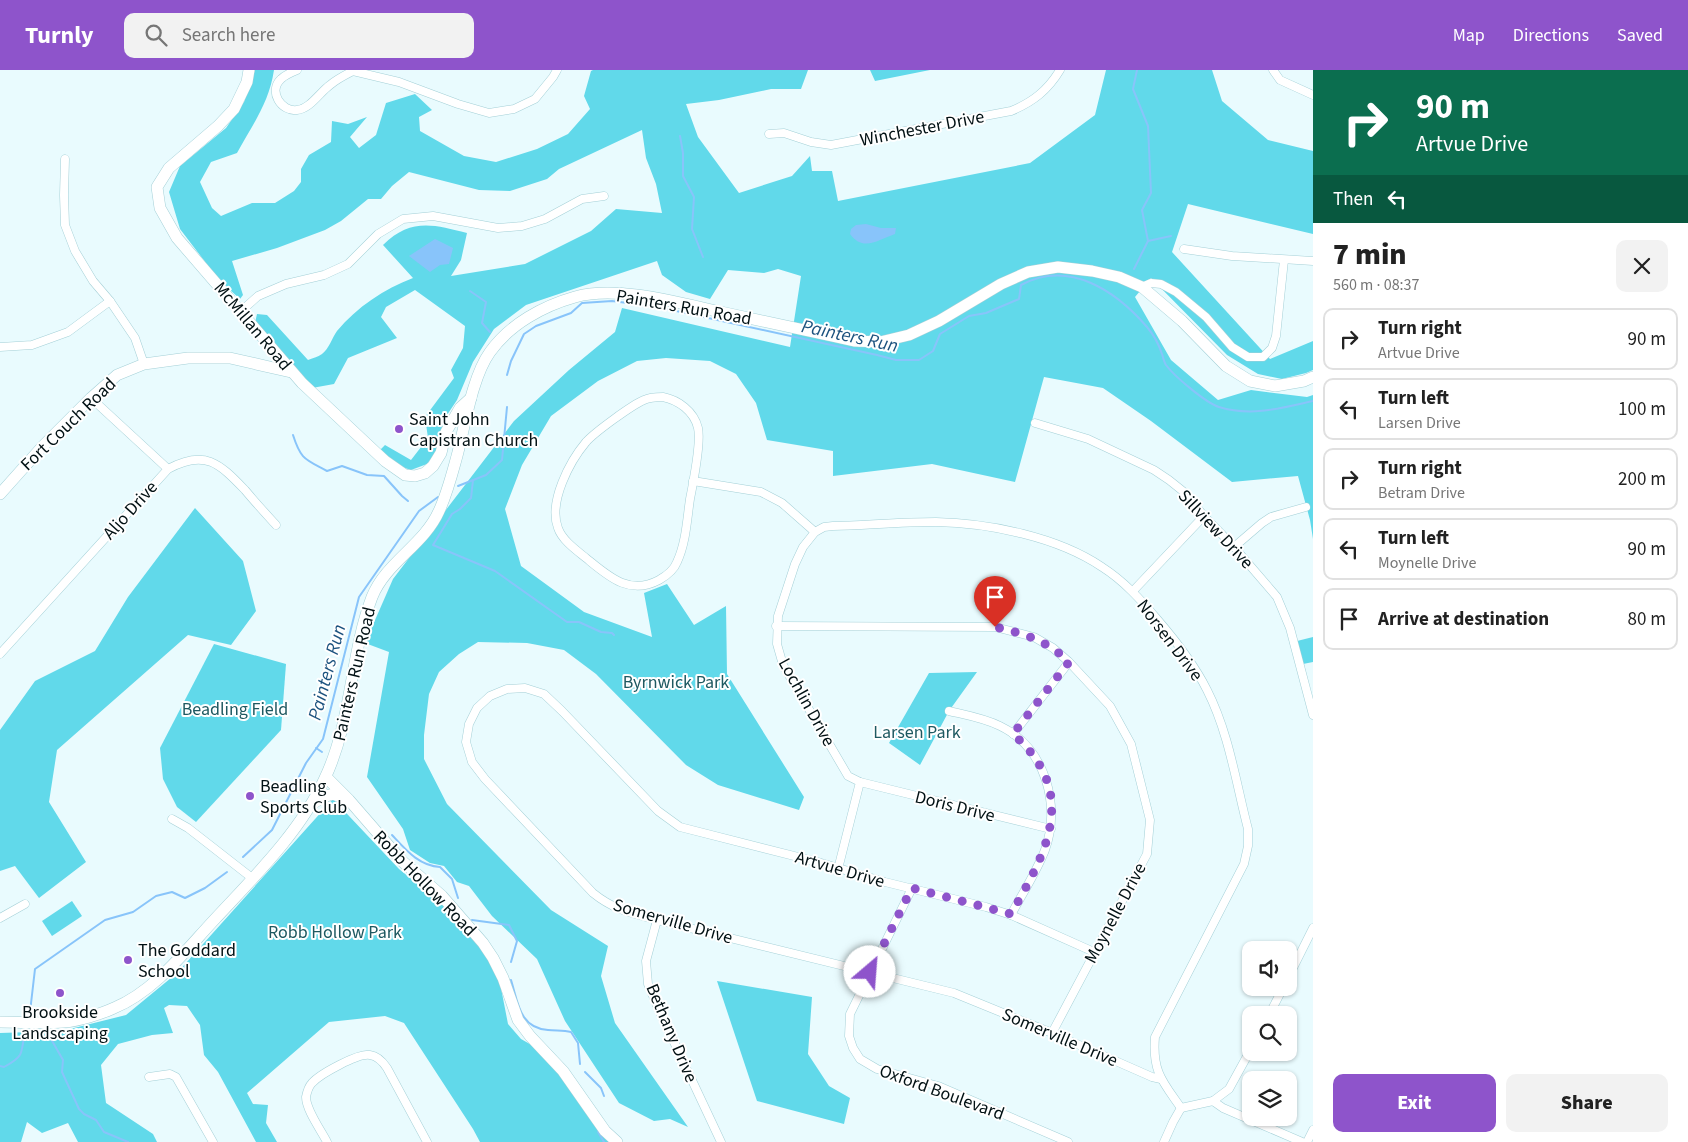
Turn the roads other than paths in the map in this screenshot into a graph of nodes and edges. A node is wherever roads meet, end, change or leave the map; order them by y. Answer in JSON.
{"nodes":[{"id":1,"x":249,"y":70,"type":"edge"},
{"id":2,"x":298,"y":70,"type":"edge"},
{"id":3,"x":352,"y":70,"type":"edge"},
{"id":4,"x":557,"y":70,"type":"edge"},
{"id":5,"x":1060,"y":70,"type":"edge"},
{"id":6,"x":1272,"y":70,"type":"edge"},
{"id":7,"x":1313,"y":95,"type":"edge"},
{"id":8,"x":768,"y":134,"type":"dead end"},
{"id":9,"x":65,"y":159,"type":"dead end"},
{"id":10,"x":604,"y":196,"type":"dead end"},
{"id":11,"x":1184,"y":249,"type":"dead end"},
{"id":12,"x":1284,"y":260,"type":"junction"},
{"id":13,"x":1313,"y":262,"type":"edge"},
{"id":14,"x":1142,"y":287,"type":"junction"},
{"id":15,"x":110,"y":301,"type":"junction"},
{"id":16,"x":240,"y":312,"type":"junction"},
{"id":17,"x":0,"y":347,"type":"edge"},
{"id":18,"x":144,"y":364,"type":"junction"},
{"id":19,"x":291,"y":372,"type":"junction"},
{"id":20,"x":1313,"y":377,"type":"edge"},
{"id":21,"x":91,"y":398,"type":"junction"},
{"id":22,"x":472,"y":398,"type":"junction"},
{"id":23,"x":1035,"y":423,"type":"dead end"},
{"id":24,"x":168,"y":468,"type":"junction"},
{"id":25,"x":693,"y":481,"type":"junction"},
{"id":26,"x":0,"y":494,"type":"edge"},
{"id":27,"x":1306,"y":507,"type":"dead end"},
{"id":28,"x":1204,"y":516,"type":"junction"},
{"id":29,"x":276,"y":525,"type":"dead end"},
{"id":30,"x":815,"y":532,"type":"junction"},
{"id":31,"x":1234,"y":547,"type":"junction"},
{"id":32,"x":1133,"y":592,"type":"junction"},
{"id":33,"x":776,"y":626,"type":"junction"},
{"id":34,"x":0,"y":654,"type":"edge"},
{"id":35,"x":1069,"y":662,"type":"junction"},
{"id":36,"x":949,"y":711,"type":"dead end"},
{"id":37,"x":1313,"y":715,"type":"edge"},
{"id":38,"x":1013,"y":734,"type":"junction"},
{"id":39,"x":326,"y":777,"type":"junction"},
{"id":40,"x":860,"y":782,"type":"junction"},
{"id":41,"x":348,"y":800,"type":"junction"},
{"id":42,"x":309,"y":807,"type":"junction"},
{"id":43,"x":172,"y":819,"type":"dead end"},
{"id":44,"x":670,"y":821,"type":"joint"},
{"id":45,"x":1051,"y":829,"type":"junction"},
{"id":46,"x":838,"y":869,"type":"junction"},
{"id":47,"x":252,"y":878,"type":"junction"},
{"id":48,"x":912,"y":888,"type":"junction"},
{"id":49,"x":25,"y":904,"type":"dead end"},
{"id":50,"x":1011,"y":914,"type":"junction"},
{"id":51,"x":0,"y":918,"type":"edge"},
{"id":52,"x":657,"y":920,"type":"junction"},
{"id":53,"x":1313,"y":928,"type":"edge"},
{"id":54,"x":1094,"y":952,"type":"junction"},
{"id":55,"x":1297,"y":960,"type":"edge"},
{"id":56,"x":870,"y":972,"type":"junction"},
{"id":57,"x":0,"y":1022,"type":"edge"},
{"id":58,"x":1052,"y":1033,"type":"junction"},
{"id":59,"x":1244,"y":1061,"type":"edge"},
{"id":60,"x":149,"y":1077,"type":"dead end"},
{"id":61,"x":1161,"y":1079,"type":"junction"},
{"id":62,"x":1213,"y":1101,"type":"junction"},
{"id":63,"x":1181,"y":1108,"type":"junction"},
{"id":64,"x":1313,"y":1130,"type":"edge"},
{"id":65,"x":213,"y":1142,"type":"edge"},
{"id":66,"x":327,"y":1142,"type":"edge"},
{"id":67,"x":427,"y":1142,"type":"edge"},
{"id":68,"x":617,"y":1142,"type":"edge"},
{"id":69,"x":720,"y":1142,"type":"edge"},
{"id":70,"x":1068,"y":1142,"type":"edge"},
{"id":71,"x":1164,"y":1142,"type":"edge"},
{"id":72,"x":1302,"y":1142,"type":"edge"},
{"id":73,"x":1307,"y":1142,"type":"edge"}],
"edges":[{"from":1,"to":16,"type":"street","name":"McMillan Road"},
{"from":2,"to":3,"type":"street"},
{"from":3,"to":4,"type":"street"},
{"from":5,"to":8,"type":"street","name":"Winchester Drive"},
{"from":6,"to":7,"type":"street"},
{"from":9,"to":15,"type":"street"},
{"from":10,"to":16,"type":"street"},
{"from":11,"to":12,"type":"street"},
{"from":12,"to":13,"type":"street"},
{"from":12,"to":14,"type":"street"},
{"from":14,"to":20,"type":"street","name":"Painters Run Road"},
{"from":14,"to":22,"type":"street","name":"Painters Run Road"},
{"from":15,"to":17,"type":"street"},
{"from":15,"to":18,"type":"street"},
{"from":16,"to":19,"type":"street","name":"McMillan Road"},
{"from":18,"to":19,"type":"street","name":"Fort Couch Road"},
{"from":18,"to":21,"type":"street","name":"Fort Couch Road"},
{"from":19,"to":22,"type":"street","name":"McMillan Road"},
{"from":21,"to":24,"type":"street"},
{"from":21,"to":26,"type":"street","name":"Fort Couch Road"},
{"from":22,"to":39,"type":"street","name":"Painters Run Road"},
{"from":23,"to":28,"type":"street","name":"Sillview Drive"},
{"from":24,"to":29,"type":"street","name":"Aljo Drive"},
{"from":24,"to":34,"type":"street","name":"Aljo Drive"},
{"from":25,"to":25,"type":"street"},
{"from":25,"to":30,"type":"street"},
{"from":27,"to":31,"type":"street"},
{"from":28,"to":31,"type":"street","name":"Sillview Drive"},
{"from":28,"to":32,"type":"street"},
{"from":30,"to":32,"type":"street","name":"Norsen Drive"},
{"from":30,"to":33,"type":"street","name":"Lochlin Drive"},
{"from":31,"to":37,"type":"street","name":"Sillview Drive"},
{"from":32,"to":61,"type":"street","name":"Norsen Drive"},
{"from":33,"to":35,"type":"street","name":"Moynelle Drive"},
{"from":33,"to":40,"type":"street","name":"Lochlin Drive"},
{"from":35,"to":38,"type":"street"},
{"from":35,"to":54,"type":"street","name":"Moynelle Drive"},
{"from":36,"to":38,"type":"street"},
{"from":38,"to":45,"type":"street"},
{"from":39,"to":41,"type":"street","name":"Robb Hollow Road"},
{"from":39,"to":42,"type":"street","name":"Painters Run Road"},
{"from":40,"to":45,"type":"street","name":"Doris Drive"},
{"from":40,"to":46,"type":"street"},
{"from":41,"to":42,"type":"street"},
{"from":41,"to":68,"type":"street","name":"Robb Hollow Road"},
{"from":42,"to":47,"type":"street","name":"Painters Run Road"},
{"from":43,"to":47,"type":"street"},
{"from":44,"to":46,"type":"street","name":"Artvue Drive"},
{"from":44,"to":52,"type":"street","name":"Somerville Drive"},
{"from":45,"to":50,"type":"street"},
{"from":46,"to":48,"type":"street","name":"Artvue Drive"},
{"from":47,"to":57,"type":"street","name":"Painters Run Road"},
{"from":48,"to":50,"type":"street","name":"Artvue Drive"},
{"from":48,"to":56,"type":"street"},
{"from":49,"to":51,"type":"street"},
{"from":50,"to":54,"type":"street","name":"Artvue Drive"},
{"from":52,"to":56,"type":"street","name":"Somerville Drive"},
{"from":52,"to":69,"type":"street","name":"Bethany Drive"},
{"from":53,"to":55,"type":"street"},
{"from":54,"to":58,"type":"street","name":"Moynelle Drive"},
{"from":56,"to":58,"type":"street","name":"Somerville Drive"},
{"from":56,"to":70,"type":"street","name":"Oxford Boulevard"},
{"from":58,"to":61,"type":"street","name":"Somerville Drive"},
{"from":59,"to":62,"type":"street"},
{"from":60,"to":65,"type":"street"},
{"from":61,"to":63,"type":"street","name":"Norsen Drive"},
{"from":62,"to":63,"type":"street"},
{"from":62,"to":72,"type":"street"},
{"from":63,"to":71,"type":"street"},
{"from":64,"to":73,"type":"street"},
{"from":66,"to":67,"type":"street"}]}
